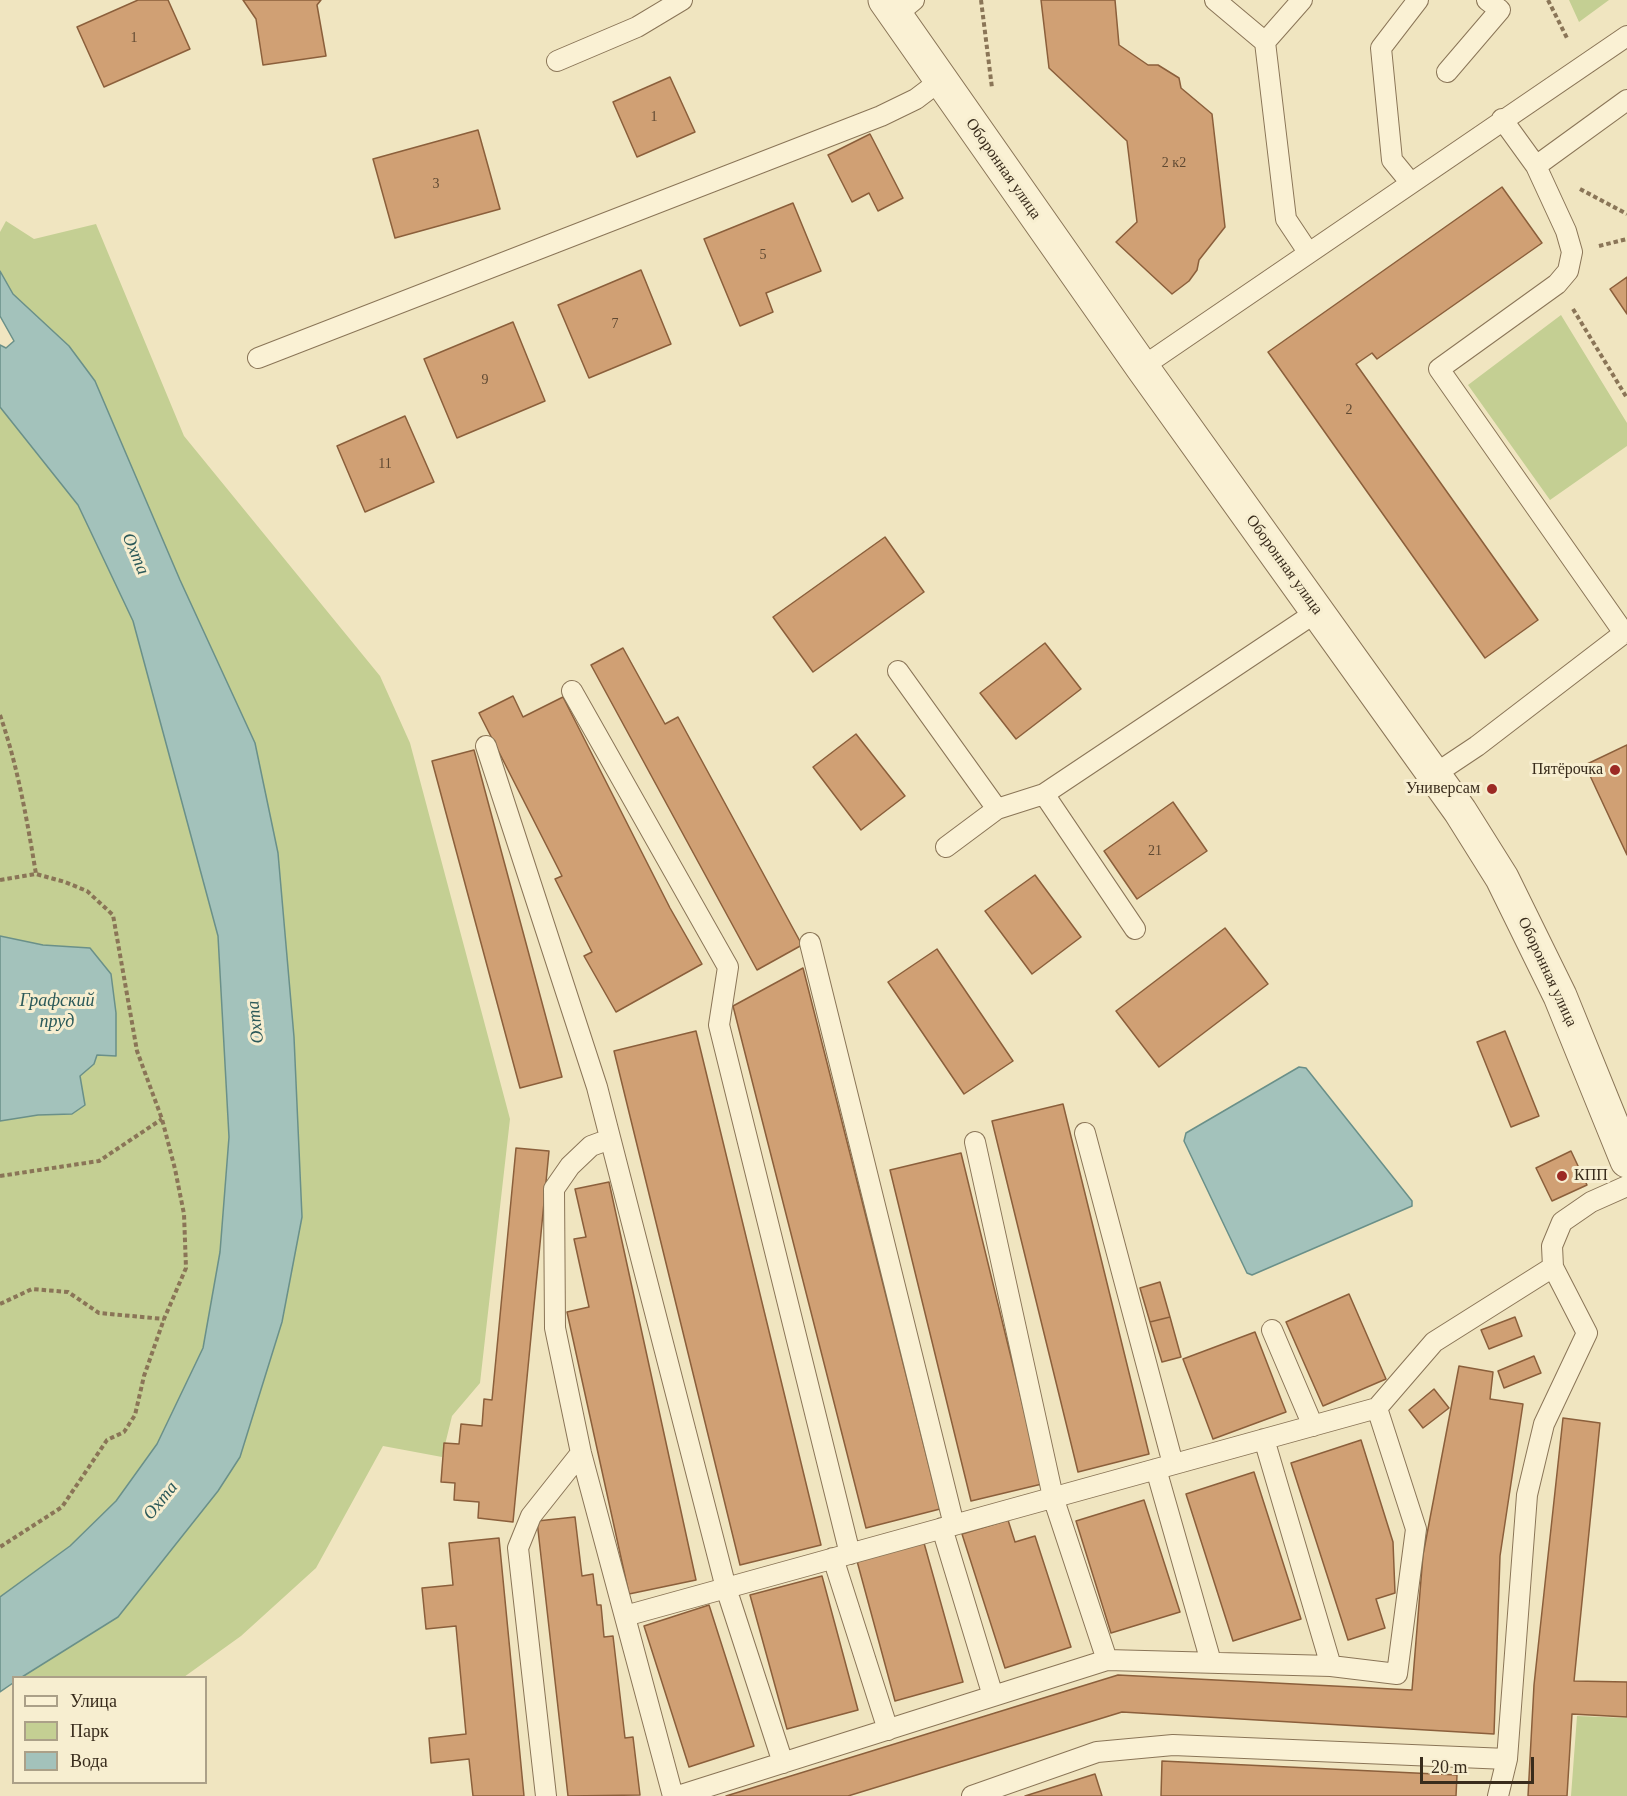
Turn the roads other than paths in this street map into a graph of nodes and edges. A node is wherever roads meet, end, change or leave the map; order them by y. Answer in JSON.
{"nodes":[{"id":1,"x":682,"y":0,"type":"edge"},
{"id":2,"x":1215,"y":0,"type":"edge"},
{"id":3,"x":1302,"y":0,"type":"edge"},
{"id":4,"x":1418,"y":0,"type":"edge"},
{"id":5,"x":1487,"y":0,"type":"edge"},
{"id":6,"x":898,"y":5,"type":"edge"},
{"id":7,"x":1627,"y":36,"type":"edge"},
{"id":8,"x":1265,"y":42,"type":"junction"},
{"id":9,"x":557,"y":61,"type":"dead end"},
{"id":10,"x":1447,"y":72,"type":"dead end"},
{"id":11,"x":941,"y":80,"type":"junction"},
{"id":12,"x":1627,"y":100,"type":"edge"},
{"id":13,"x":1502,"y":119,"type":"junction"},
{"id":14,"x":1536,"y":166,"type":"junction"},
{"id":15,"x":1410,"y":182,"type":"junction"},
{"id":16,"x":1308,"y":252,"type":"junction"},
{"id":17,"x":258,"y":358,"type":"dead end"},
{"id":18,"x":1142,"y":367,"type":"junction"},
{"id":19,"x":1318,"y":611,"type":"junction"},
{"id":20,"x":1626,"y":632,"type":"edge"},
{"id":21,"x":898,"y":671,"type":"dead end"},
{"id":22,"x":572,"y":691,"type":"dead end"},
{"id":23,"x":486,"y":746,"type":"dead end"},
{"id":24,"x":1435,"y":774,"type":"junction"},
{"id":25,"x":1044,"y":794,"type":"junction"},
{"id":26,"x":997,"y":809,"type":"junction"},
{"id":27,"x":946,"y":847,"type":"dead end"},
{"id":28,"x":1135,"y":929,"type":"dead end"},
{"id":29,"x":810,"y":943,"type":"dead end"},
{"id":30,"x":1085,"y":1133,"type":"dead end"},
{"id":31,"x":610,"y":1139,"type":"junction"},
{"id":32,"x":975,"y":1142,"type":"dead end"},
{"id":33,"x":1627,"y":1161,"type":"edge"},
{"id":34,"x":1627,"y":1186,"type":"edge"},
{"id":35,"x":1553,"y":1267,"type":"junction"},
{"id":36,"x":1272,"y":1330,"type":"dead end"},
{"id":37,"x":1377,"y":1408,"type":"junction"},
{"id":38,"x":1312,"y":1426,"type":"junction"},
{"id":39,"x":1264,"y":1439,"type":"junction"},
{"id":40,"x":581,"y":1453,"type":"junction"},
{"id":41,"x":1165,"y":1466,"type":"junction"},
{"id":42,"x":1053,"y":1497,"type":"junction"},
{"id":43,"x":948,"y":1527,"type":"junction"},
{"id":44,"x":841,"y":1556,"type":"junction"},
{"id":45,"x":726,"y":1588,"type":"junction"},
{"id":46,"x":625,"y":1616,"type":"junction"},
{"id":47,"x":1107,"y":1660,"type":"junction"},
{"id":48,"x":1211,"y":1662,"type":"junction"},
{"id":49,"x":1331,"y":1666,"type":"junction"},
{"id":50,"x":993,"y":1696,"type":"junction"},
{"id":51,"x":888,"y":1730,"type":"junction"},
{"id":52,"x":1507,"y":1759,"type":"junction"},
{"id":53,"x":783,"y":1763,"type":"junction"},
{"id":54,"x":546,"y":1796,"type":"edge"},
{"id":55,"x":673,"y":1796,"type":"edge"},
{"id":56,"x":678,"y":1796,"type":"edge"},
{"id":57,"x":972,"y":1796,"type":"edge"},
{"id":58,"x":1498,"y":1796,"type":"edge"}],
"edges":[{"from":1,"to":9,"type":"lane"},
{"from":2,"to":8,"type":"lane"},
{"from":3,"to":8,"type":"lane"},
{"from":4,"to":15,"type":"lane"},
{"from":5,"to":10,"type":"lane"},
{"from":6,"to":11,"type":"street","name":"Оборонная улица"},
{"from":7,"to":13,"type":"lane"},
{"from":8,"to":16,"type":"lane"},
{"from":11,"to":17,"type":"lane"},
{"from":11,"to":18,"type":"street","name":"Оборонная улица"},
{"from":12,"to":14,"type":"lane"},
{"from":13,"to":14,"type":"lane"},
{"from":13,"to":15,"type":"lane"},
{"from":14,"to":20,"type":"lane"},
{"from":15,"to":16,"type":"lane"},
{"from":16,"to":18,"type":"lane"},
{"from":18,"to":19,"type":"street","name":"Оборонная улица"},
{"from":19,"to":24,"type":"street","name":"Оборонная улица"},
{"from":19,"to":25,"type":"lane"},
{"from":20,"to":24,"type":"lane"},
{"from":21,"to":26,"type":"lane"},
{"from":22,"to":44,"type":"lane"},
{"from":23,"to":31,"type":"lane"},
{"from":24,"to":33,"type":"street","name":"Оборонная улица"},
{"from":25,"to":26,"type":"lane"},
{"from":25,"to":28,"type":"lane"},
{"from":26,"to":27,"type":"lane"},
{"from":29,"to":43,"type":"lane"},
{"from":30,"to":41,"type":"lane"},
{"from":31,"to":40,"type":"lane"},
{"from":31,"to":45,"type":"lane"},
{"from":32,"to":42,"type":"lane"},
{"from":34,"to":35,"type":"lane"},
{"from":35,"to":37,"type":"lane"},
{"from":35,"to":52,"type":"lane"},
{"from":36,"to":38,"type":"lane"},
{"from":37,"to":38,"type":"lane"},
{"from":37,"to":49,"type":"lane"},
{"from":38,"to":39,"type":"lane"},
{"from":39,"to":41,"type":"lane"},
{"from":39,"to":49,"type":"lane"},
{"from":40,"to":46,"type":"lane"},
{"from":40,"to":54,"type":"lane"},
{"from":41,"to":42,"type":"lane"},
{"from":41,"to":48,"type":"lane"},
{"from":42,"to":43,"type":"lane"},
{"from":42,"to":47,"type":"lane"},
{"from":43,"to":44,"type":"lane"},
{"from":43,"to":50,"type":"lane"},
{"from":44,"to":45,"type":"lane"},
{"from":44,"to":51,"type":"lane"},
{"from":45,"to":46,"type":"lane"},
{"from":45,"to":53,"type":"lane"},
{"from":46,"to":55,"type":"lane"},
{"from":47,"to":48,"type":"lane"},
{"from":47,"to":50,"type":"lane"},
{"from":48,"to":49,"type":"lane"},
{"from":50,"to":51,"type":"lane"},
{"from":51,"to":53,"type":"lane"},
{"from":52,"to":57,"type":"lane"},
{"from":52,"to":58,"type":"lane"},
{"from":53,"to":56,"type":"lane"}]}
